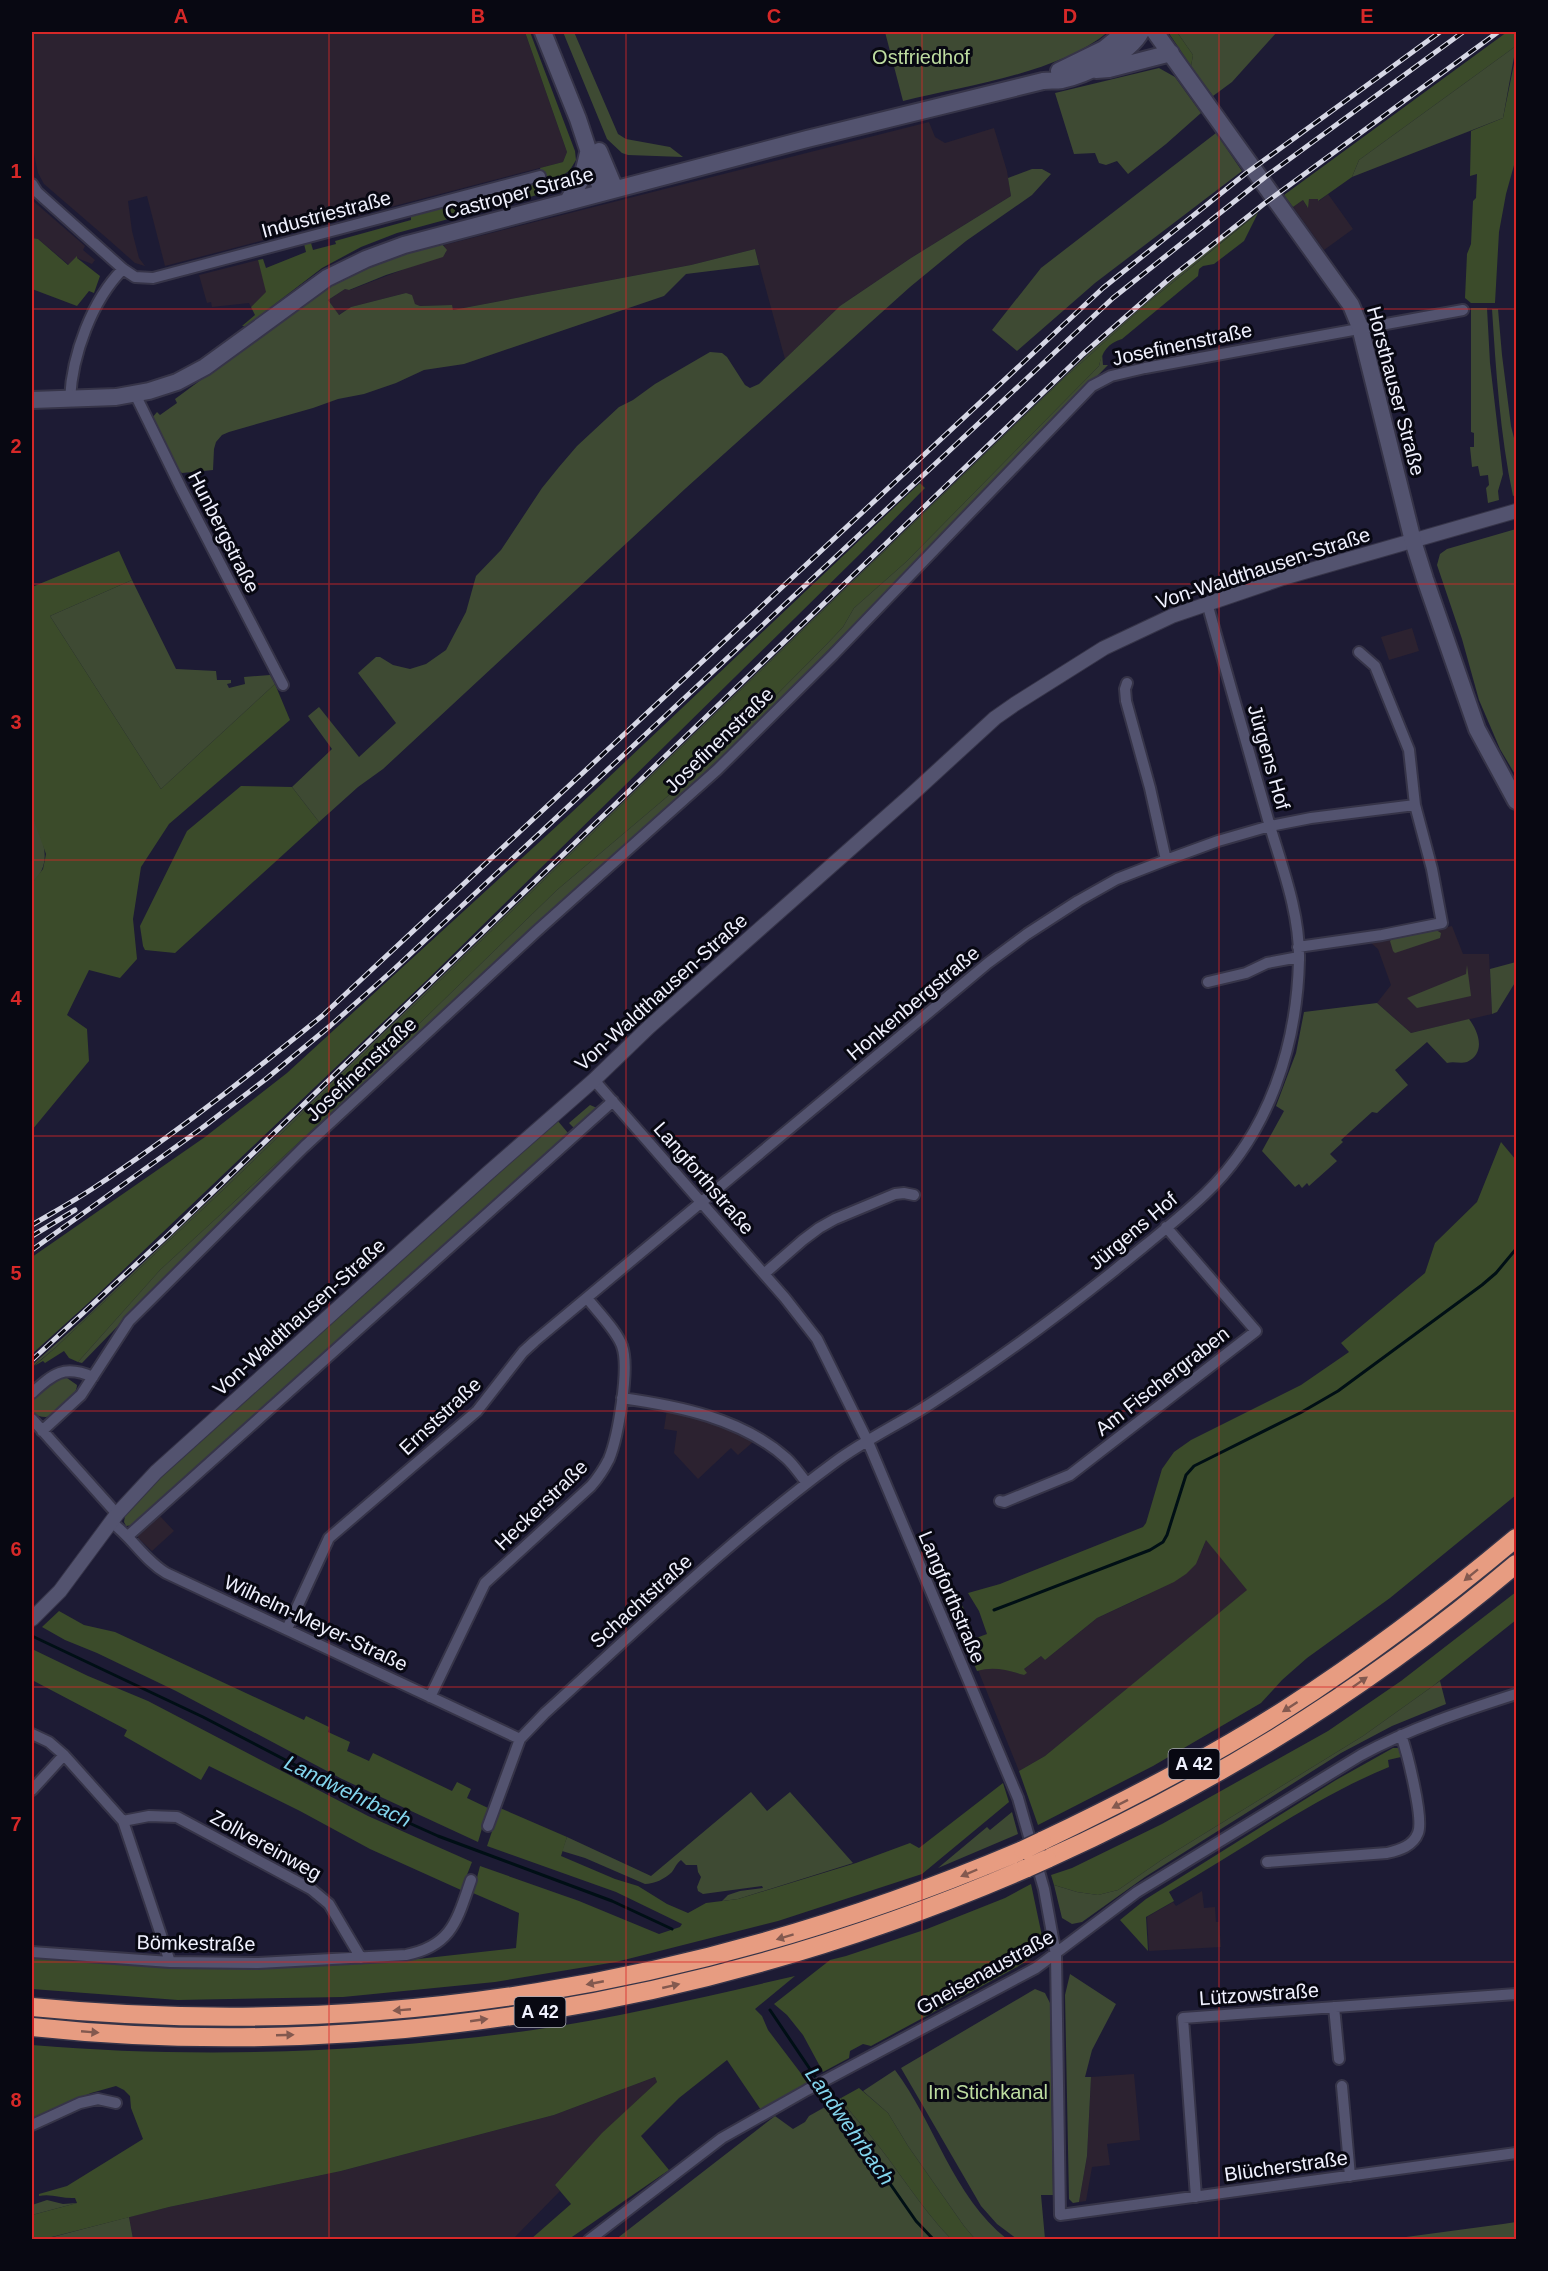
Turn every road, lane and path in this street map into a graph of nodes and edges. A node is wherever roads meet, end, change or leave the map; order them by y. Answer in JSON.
{"nodes":[{"id":1,"x":543,"y":32,"type":"edge"},
{"id":2,"x":1125,"y":32,"type":"edge"},
{"id":3,"x":1141,"y":32,"type":"edge"},
{"id":4,"x":1155,"y":32,"type":"edge"},
{"id":5,"x":1171,"y":53,"type":"junction"},
{"id":6,"x":1088,"y":71,"type":"junction"},
{"id":7,"x":1047,"y":80,"type":"junction"},
{"id":8,"x":578,"y":119,"type":"junction"},
{"id":9,"x":588,"y":150,"type":"junction"},
{"id":10,"x":540,"y":176,"type":"dead end"},
{"id":11,"x":32,"y":184,"type":"edge"},
{"id":12,"x":608,"y":191,"type":"junction"},
{"id":13,"x":567,"y":201,"type":"junction"},
{"id":14,"x":123,"y":269,"type":"junction"},
{"id":15,"x":1463,"y":310,"type":"dead end"},
{"id":16,"x":1360,"y":327,"type":"junction"},
{"id":17,"x":135,"y":394,"type":"junction"},
{"id":18,"x":70,"y":399,"type":"junction"},
{"id":19,"x":32,"y":400,"type":"edge"},
{"id":20,"x":1516,"y":511,"type":"edge"},
{"id":21,"x":1413,"y":541,"type":"junction"},
{"id":22,"x":1207,"y":603,"type":"junction"},
{"id":23,"x":1359,"y":652,"type":"dead end"},
{"id":24,"x":1128,"y":683,"type":"dead end"},
{"id":25,"x":283,"y":685,"type":"dead end"},
{"id":26,"x":1516,"y":801,"type":"edge"},
{"id":27,"x":1415,"y":805,"type":"junction"},
{"id":28,"x":1270,"y":826,"type":"junction"},
{"id":29,"x":1166,"y":860,"type":"junction"},
{"id":30,"x":1298,"y":952,"type":"junction"},
{"id":31,"x":1208,"y":982,"type":"dead end"},
{"id":32,"x":594,"y":1080,"type":"junction"},
{"id":33,"x":613,"y":1101,"type":"junction"},
{"id":34,"x":914,"y":1195,"type":"dead end"},
{"id":35,"x":701,"y":1203,"type":"junction"},
{"id":36,"x":1166,"y":1227,"type":"junction"},
{"id":37,"x":764,"y":1274,"type":"junction"},
{"id":38,"x":587,"y":1298,"type":"junction"},
{"id":39,"x":93,"y":1377,"type":"junction"},
{"id":40,"x":32,"y":1393,"type":"edge"},
{"id":41,"x":622,"y":1398,"type":"junction"},
{"id":42,"x":32,"y":1419,"type":"edge"},
{"id":43,"x":42,"y":1431,"type":"junction"},
{"id":44,"x":868,"y":1442,"type":"junction"},
{"id":45,"x":807,"y":1483,"type":"junction"},
{"id":46,"x":1000,"y":1501,"type":"dead end"},
{"id":47,"x":114,"y":1518,"type":"junction"},
{"id":48,"x":128,"y":1536,"type":"junction"},
{"id":49,"x":1516,"y":1538,"type":"edge"},
{"id":50,"x":1516,"y":1564,"type":"edge"},
{"id":51,"x":32,"y":1619,"type":"edge"},
{"id":52,"x":287,"y":1629,"type":"junction"},
{"id":53,"x":1516,"y":1694,"type":"edge"},
{"id":54,"x":430,"y":1697,"type":"junction"},
{"id":55,"x":32,"y":1734,"type":"edge"},
{"id":56,"x":1401,"y":1735,"type":"junction"},
{"id":57,"x":519,"y":1739,"type":"junction"},
{"id":58,"x":64,"y":1755,"type":"junction"},
{"id":59,"x":32,"y":1790,"type":"edge"},
{"id":60,"x":123,"y":1821,"type":"junction"},
{"id":61,"x":488,"y":1826,"type":"dead end"},
{"id":62,"x":1267,"y":1862,"type":"dead end"},
{"id":63,"x":471,"y":1880,"type":"dead end"},
{"id":64,"x":32,"y":1952,"type":"edge"},
{"id":65,"x":1056,"y":1955,"type":"junction"},
{"id":66,"x":361,"y":1958,"type":"junction"},
{"id":67,"x":170,"y":1962,"type":"junction"},
{"id":68,"x":1516,"y":1994,"type":"edge"},
{"id":69,"x":32,"y":2007,"type":"edge"},
{"id":70,"x":1334,"y":2007,"type":"junction"},
{"id":71,"x":32,"y":2027,"type":"edge"},
{"id":72,"x":1339,"y":2059,"type":"dead end"},
{"id":73,"x":1342,"y":2086,"type":"dead end"},
{"id":74,"x":116,"y":2103,"type":"dead end"},
{"id":75,"x":32,"y":2125,"type":"edge"},
{"id":76,"x":1516,"y":2153,"type":"edge"},
{"id":77,"x":1350,"y":2176,"type":"junction"},
{"id":78,"x":1196,"y":2196,"type":"junction"},
{"id":79,"x":1060,"y":2215,"type":"joint"},
{"id":80,"x":589,"y":2240,"type":"edge"}],
"edges":[{"from":1,"to":8,"type":"main road"},
{"from":2,"to":7,"type":"main road","name":"Castroper Straße"},
{"from":3,"to":6,"type":"main road","name":"Castroper Straße"},
{"from":4,"to":5,"type":"main road","name":"Horsthauser Straße"},
{"from":5,"to":6,"type":"main road"},
{"from":5,"to":16,"type":"main road","name":"Horsthauser Straße"},
{"from":6,"to":7,"type":"main road","name":"Castroper Straße"},
{"from":7,"to":12,"type":"main road","name":"Castroper Straße"},
{"from":8,"to":9,"type":"main road"},
{"from":8,"to":12,"type":"main road"},
{"from":9,"to":12,"type":"main road"},
{"from":9,"to":13,"type":"main road"},
{"from":10,"to":14,"type":"street","name":"Industriestraße"},
{"from":11,"to":14,"type":"street","name":"Industriestraße"},
{"from":12,"to":13,"type":"main road","name":"Castroper Straße"},
{"from":13,"to":17,"type":"main road","name":"Castroper Straße"},
{"from":14,"to":18,"type":"street"},
{"from":15,"to":16,"type":"street","name":"Josefinenstraße"},
{"from":16,"to":21,"type":"main road","name":"Horsthauser Straße"},
{"from":16,"to":39,"type":"street","name":"Josefinenstraße"},
{"from":17,"to":18,"type":"main road","name":"Castroper Straße"},
{"from":17,"to":25,"type":"street","name":"Hunbergstraße"},
{"from":18,"to":19,"type":"main road","name":"Castroper Straße"},
{"from":20,"to":21,"type":"street","name":"Von-Waldthausen-Straße"},
{"from":21,"to":22,"type":"street","name":"Von-Waldthausen-Straße"},
{"from":21,"to":26,"type":"main road","name":"Horsthauser Straße"},
{"from":22,"to":28,"type":"street","name":"Jürgens Hof"},
{"from":22,"to":32,"type":"street","name":"Von-Waldthausen-Straße"},
{"from":23,"to":27,"type":"street"},
{"from":24,"to":29,"type":"street"},
{"from":27,"to":28,"type":"street","name":"Honkenbergstraße"},
{"from":27,"to":30,"type":"street"},
{"from":28,"to":29,"type":"street","name":"Honkenbergstraße"},
{"from":28,"to":30,"type":"street","name":"Jürgens Hof"},
{"from":29,"to":35,"type":"street","name":"Honkenbergstraße"},
{"from":30,"to":31,"type":"street"},
{"from":30,"to":36,"type":"street","name":"Jürgens Hof"},
{"from":32,"to":33,"type":"street","name":"Langforthstraße"},
{"from":32,"to":47,"type":"street","name":"Von-Waldthausen-Straße"},
{"from":33,"to":35,"type":"street","name":"Langforthstraße"},
{"from":33,"to":48,"type":"street"},
{"from":34,"to":37,"type":"street"},
{"from":35,"to":37,"type":"street","name":"Langforthstraße"},
{"from":35,"to":38,"type":"street","name":"Ernststraße"},
{"from":36,"to":44,"type":"street","name":"Jürgens Hof"},
{"from":36,"to":46,"type":"street","name":"Am Fischergraben"},
{"from":37,"to":44,"type":"street","name":"Langforthstraße"},
{"from":38,"to":41,"type":"street","name":"Heckerstraße"},
{"from":38,"to":52,"type":"street","name":"Ernststraße"},
{"from":39,"to":40,"type":"street"},
{"from":39,"to":43,"type":"street","name":"Josefinenstraße"},
{"from":41,"to":45,"type":"street"},
{"from":41,"to":54,"type":"street","name":"Heckerstraße"},
{"from":42,"to":43,"type":"street"},
{"from":43,"to":47,"type":"street"},
{"from":44,"to":45,"type":"street","name":"Schachtstraße"},
{"from":44,"to":65,"type":"street","name":"Langforthstraße"},
{"from":45,"to":57,"type":"street","name":"Schachtstraße"},
{"from":47,"to":48,"type":"street","name":"Wilhelm-Meyer-Straße"},
{"from":47,"to":51,"type":"street","name":"Von-Waldthausen-Straße"},
{"from":48,"to":52,"type":"street","name":"Wilhelm-Meyer-Straße"},
{"from":49,"to":69,"type":"highway","number":"A 42","one_way":true,"bridge":true},
{"from":71,"to":50,"type":"highway","number":"A 42","one_way":true,"bridge":true},
{"from":52,"to":54,"type":"street","name":"Wilhelm-Meyer-Straße"},
{"from":53,"to":56,"type":"street","name":"Gneisenaustraße"},
{"from":54,"to":57,"type":"street","name":"Wilhelm-Meyer-Straße"},
{"from":55,"to":58,"type":"street"},
{"from":56,"to":62,"type":"street"},
{"from":56,"to":65,"type":"street","name":"Gneisenaustraße"},
{"from":57,"to":61,"type":"street","name":"Schachtstraße"},
{"from":58,"to":59,"type":"street"},
{"from":58,"to":60,"type":"street"},
{"from":60,"to":66,"type":"street","name":"Zollvereinweg"},
{"from":60,"to":67,"type":"street"},
{"from":63,"to":66,"type":"street"},
{"from":64,"to":67,"type":"street","name":"Bömkestraße"},
{"from":65,"to":79,"type":"street","name":"Langforthstraße"},
{"from":65,"to":80,"type":"street","name":"Gneisenaustraße"},
{"from":66,"to":67,"type":"street","name":"Bömkestraße"},
{"from":68,"to":70,"type":"street","name":"Lützowstraße"},
{"from":70,"to":72,"type":"street"},
{"from":70,"to":78,"type":"street","name":"Lützowstraße"},
{"from":73,"to":77,"type":"street"},
{"from":74,"to":75,"type":"street"},
{"from":76,"to":77,"type":"street","name":"Blücherstraße"},
{"from":77,"to":78,"type":"street","name":"Blücherstraße"},
{"from":78,"to":79,"type":"street","name":"Blücherstraße"}]}
